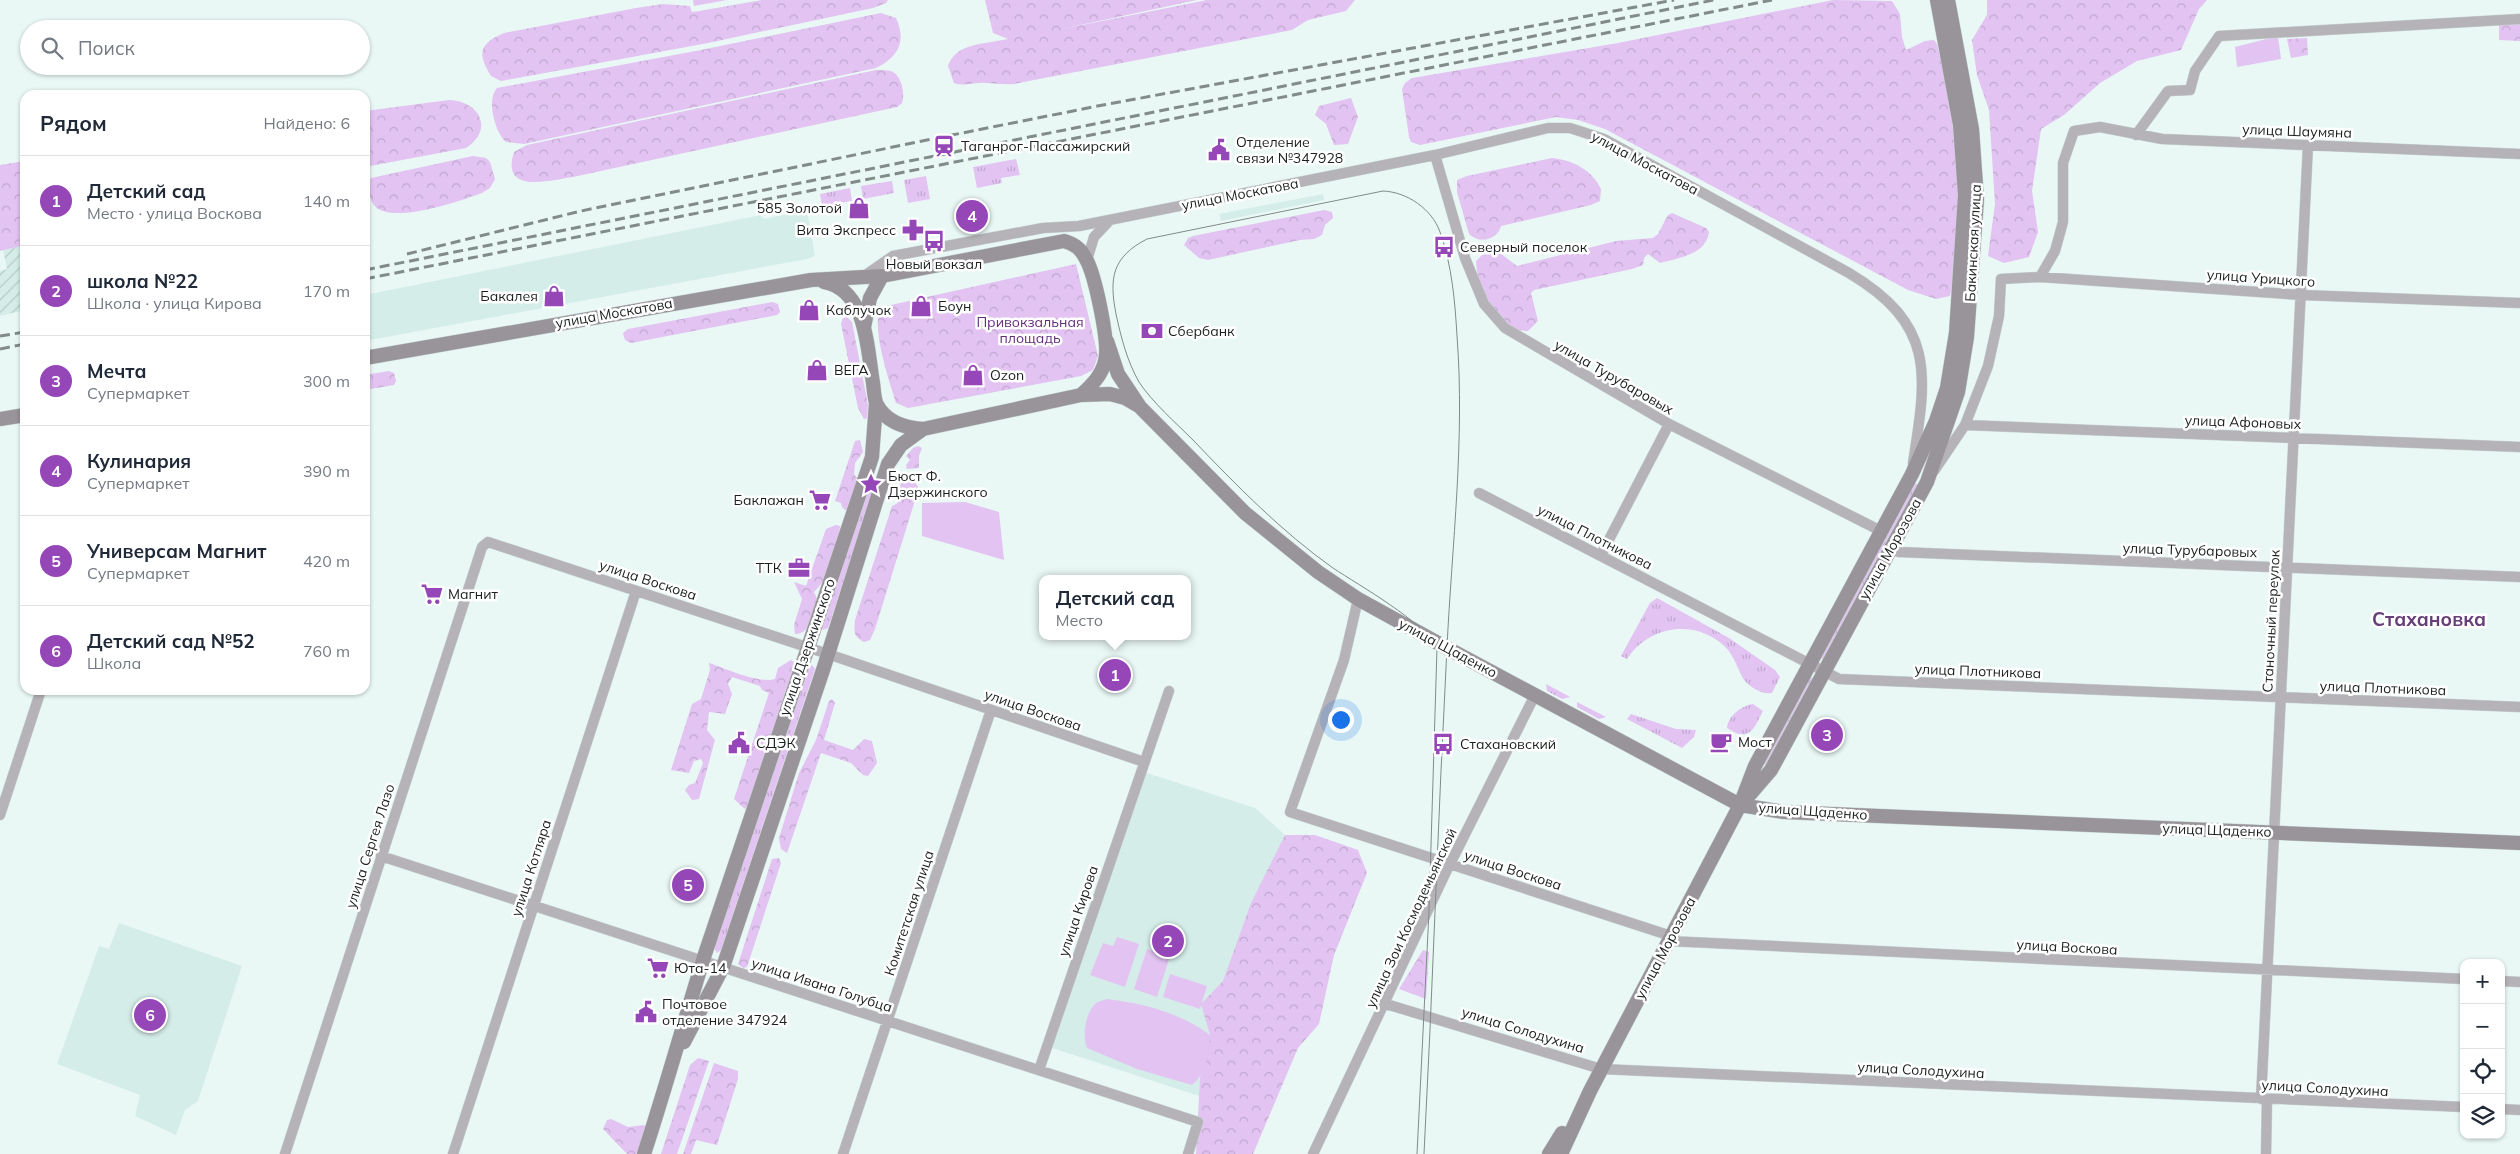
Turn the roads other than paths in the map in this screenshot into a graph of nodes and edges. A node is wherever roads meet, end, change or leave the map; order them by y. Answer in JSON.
{"nodes":[{"id":1,"x":1936,"y":0,"type":"edge"},
{"id":2,"x":1948,"y":0,"type":"edge"},
{"id":3,"x":2520,"y":19,"type":"edge"},
{"id":4,"x":1949,"y":35,"type":"junction"},
{"id":5,"x":2136,"y":135,"type":"junction"},
{"id":6,"x":2308,"y":145,"type":"junction"},
{"id":7,"x":2520,"y":154,"type":"edge"},
{"id":8,"x":1435,"y":155,"type":"junction"},
{"id":9,"x":1111,"y":219,"type":"junction"},
{"id":10,"x":1079,"y":226,"type":"junction"},
{"id":11,"x":1064,"y":241,"type":"junction"},
{"id":12,"x":893,"y":256,"type":"junction"},
{"id":13,"x":1087,"y":260,"type":"junction"},
{"id":14,"x":864,"y":276,"type":"junction"},
{"id":15,"x":882,"y":276,"type":"junction"},
{"id":16,"x":2040,"y":278,"type":"junction"},
{"id":17,"x":2001,"y":279,"type":"joint"},
{"id":18,"x":811,"y":280,"type":"junction"},
{"id":19,"x":2301,"y":295,"type":"junction"},
{"id":20,"x":2520,"y":303,"type":"edge"},
{"id":21,"x":864,"y":327,"type":"junction"},
{"id":22,"x":1106,"y":341,"type":"junction"},
{"id":23,"x":370,"y":357,"type":"edge"},
{"id":24,"x":1081,"y":395,"type":"junction"},
{"id":25,"x":876,"y":403,"type":"junction"},
{"id":26,"x":1140,"y":407,"type":"junction"},
{"id":27,"x":20,"y":416,"type":"edge"},
{"id":28,"x":0,"y":419,"type":"edge"},
{"id":29,"x":1669,"y":424,"type":"junction"},
{"id":30,"x":1965,"y":425,"type":"junction"},
{"id":31,"x":924,"y":429,"type":"junction"},
{"id":32,"x":2294,"y":438,"type":"junction"},
{"id":33,"x":2520,"y":447,"type":"edge"},
{"id":34,"x":1912,"y":474,"type":"junction"},
{"id":35,"x":1927,"y":482,"type":"junction"},
{"id":36,"x":1479,"y":493,"type":"dead end"},
{"id":37,"x":1881,"y":531,"type":"junction"},
{"id":38,"x":482,"y":547,"type":"joint"},
{"id":39,"x":1890,"y":549,"type":"junction"},
{"id":40,"x":1601,"y":555,"type":"junction"},
{"id":41,"x":2287,"y":568,"type":"junction"},
{"id":42,"x":2520,"y":577,"type":"edge"},
{"id":43,"x":636,"y":591,"type":"junction"},
{"id":44,"x":1358,"y":600,"type":"junction"},
{"id":45,"x":807,"y":647,"type":"junction"},
{"id":46,"x":828,"y":654,"type":"junction"},
{"id":47,"x":1809,"y":664,"type":"junction"},
{"id":48,"x":1823,"y":671,"type":"junction"},
{"id":49,"x":1169,"y":691,"type":"dead end"},
{"id":50,"x":39,"y":695,"type":"edge"},
{"id":51,"x":1535,"y":695,"type":"junction"},
{"id":52,"x":2281,"y":697,"type":"junction"},
{"id":53,"x":2520,"y":707,"type":"edge"},
{"id":54,"x":990,"y":710,"type":"junction"},
{"id":55,"x":1144,"y":762,"type":"junction"},
{"id":56,"x":1740,"y":805,"type":"junction"},
{"id":57,"x":0,"y":815,"type":"edge"},
{"id":58,"x":2274,"y":832,"type":"junction"},
{"id":59,"x":2520,"y":843,"type":"edge"},
{"id":60,"x":381,"y":856,"type":"junction"},
{"id":61,"x":1450,"y":864,"type":"junction"},
{"id":62,"x":534,"y":906,"type":"junction"},
{"id":63,"x":1670,"y":938,"type":"junction"},
{"id":64,"x":703,"y":960,"type":"junction"},
{"id":65,"x":723,"y":967,"type":"junction"},
{"id":66,"x":2267,"y":970,"type":"junction"},
{"id":67,"x":2460,"y":979,"type":"edge"},
{"id":68,"x":2505,"y":981,"type":"edge"},
{"id":69,"x":2520,"y":982,"type":"edge"},
{"id":70,"x":1386,"y":1004,"type":"junction"},
{"id":71,"x":888,"y":1021,"type":"junction"},
{"id":72,"x":675,"y":1060,"type":"junction"},
{"id":73,"x":1601,"y":1069,"type":"junction"},
{"id":74,"x":1039,"y":1070,"type":"junction"},
{"id":75,"x":1590,"y":1091,"type":"junction"},
{"id":76,"x":2264,"y":1099,"type":"junction"},
{"id":77,"x":2460,"y":1107,"type":"edge"},
{"id":78,"x":2505,"y":1109,"type":"edge"},
{"id":79,"x":2520,"y":1110,"type":"edge"},
{"id":80,"x":285,"y":1154,"type":"edge"},
{"id":81,"x":453,"y":1154,"type":"edge"},
{"id":82,"x":644,"y":1154,"type":"edge"},
{"id":83,"x":843,"y":1154,"type":"edge"},
{"id":84,"x":1188,"y":1154,"type":"edge"},
{"id":85,"x":1313,"y":1154,"type":"edge"},
{"id":86,"x":1549,"y":1154,"type":"edge"},
{"id":87,"x":1560,"y":1154,"type":"edge"},
{"id":88,"x":2266,"y":1154,"type":"edge"}],
"edges":[{"from":1,"to":4,"type":"main road","name":"Бакинская улица"},
{"from":2,"to":4,"type":"main road","name":"Бакинская улица"},
{"from":3,"to":5,"type":"street"},
{"from":4,"to":34,"type":"main road","name":"Бакинская улица"},
{"from":4,"to":35,"type":"main road","name":"Бакинская улица"},
{"from":5,"to":6,"type":"street","name":"улица Шаумяна"},
{"from":5,"to":16,"type":"street","name":"улица Шаумяна"},
{"from":6,"to":7,"type":"street","name":"улица Шаумяна"},
{"from":6,"to":19,"type":"street","name":"Станочный переулок"},
{"from":8,"to":9,"type":"street","name":"улица Москатова"},
{"from":8,"to":29,"type":"street","name":"улица Турубаровых"},
{"from":8,"to":34,"type":"street","name":"улица Москатова"},
{"from":9,"to":10,"type":"street","name":"улица Москатова"},
{"from":9,"to":13,"type":"street"},
{"from":10,"to":11,"type":"street"},
{"from":10,"to":12,"type":"street","name":"улица Москатова"},
{"from":11,"to":13,"type":"main road"},
{"from":11,"to":15,"type":"main road","name":"улица Москатова"},
{"from":12,"to":14,"type":"street","name":"улица Москатова"},
{"from":12,"to":15,"type":"street"},
{"from":13,"to":22,"type":"main road"},
{"from":14,"to":15,"type":"main road","name":"улица Москатова"},
{"from":14,"to":18,"type":"main road","name":"улица Москатова"},
{"from":15,"to":21,"type":"main road"},
{"from":16,"to":17,"type":"street","name":"улица Урицкого"},
{"from":16,"to":19,"type":"street","name":"улица Урицкого"},
{"from":17,"to":30,"type":"street","name":"улица Морозова"},
{"from":18,"to":21,"type":"main road"},
{"from":18,"to":23,"type":"main road","name":"улица Москатова"},
{"from":19,"to":20,"type":"street","name":"улица Урицкого"},
{"from":19,"to":32,"type":"street","name":"Станочный переулок"},
{"from":21,"to":25,"type":"main road"},
{"from":22,"to":24,"type":"main road"},
{"from":22,"to":26,"type":"main road","name":"улица Щаденко"},
{"from":24,"to":26,"type":"main road","name":"улица Щаденко"},
{"from":24,"to":31,"type":"main road"},
{"from":25,"to":31,"type":"main road"},
{"from":25,"to":45,"type":"main road","name":"улица Дзержинского"},
{"from":26,"to":44,"type":"main road","name":"улица Щаденко"},
{"from":27,"to":28,"type":"main road"},
{"from":29,"to":37,"type":"street","name":"улица Турубаровых"},
{"from":29,"to":40,"type":"street"},
{"from":30,"to":32,"type":"street","name":"улица Афоновых"},
{"from":30,"to":35,"type":"street","name":"улица Морозова"},
{"from":31,"to":46,"type":"main road","name":"улица Дзержинского"},
{"from":32,"to":33,"type":"street","name":"улица Афоновых"},
{"from":32,"to":41,"type":"street","name":"Станочный переулок"},
{"from":34,"to":37,"type":"main road","name":"улица Морозова"},
{"from":35,"to":39,"type":"main road","name":"улица Морозова"},
{"from":36,"to":40,"type":"street","name":"улица Плотникова"},
{"from":37,"to":47,"type":"main road","name":"улица Морозова"},
{"from":38,"to":43,"type":"street","name":"улица Воскова"},
{"from":38,"to":60,"type":"street","name":"улица Сергея Лазо"},
{"from":39,"to":41,"type":"street","name":"улица Турубаровых"},
{"from":39,"to":48,"type":"main road","name":"улица Морозова"},
{"from":40,"to":47,"type":"street","name":"улица Плотникова"},
{"from":41,"to":42,"type":"street","name":"улица Турубаровых"},
{"from":41,"to":52,"type":"street","name":"Станочный переулок"},
{"from":43,"to":45,"type":"street","name":"улица Воскова"},
{"from":43,"to":62,"type":"street","name":"улица Котляра"},
{"from":44,"to":51,"type":"main road","name":"улица Щаденко"},
{"from":44,"to":61,"type":"street","name":"улица Воскова"},
{"from":45,"to":46,"type":"street","name":"улица Воскова"},
{"from":45,"to":64,"type":"main road","name":"улица Дзержинского"},
{"from":46,"to":54,"type":"street","name":"улица Воскова"},
{"from":46,"to":65,"type":"main road","name":"улица Дзержинского"},
{"from":47,"to":48,"type":"street","name":"улица Плотникова"},
{"from":47,"to":56,"type":"main road","name":"улица Морозова"},
{"from":48,"to":52,"type":"street","name":"улица Плотникова"},
{"from":48,"to":56,"type":"main road","name":"улица Морозова"},
{"from":49,"to":55,"type":"street","name":"улица Кирова"},
{"from":50,"to":57,"type":"street"},
{"from":51,"to":56,"type":"main road","name":"улица Щаденко"},
{"from":51,"to":61,"type":"street","name":"улица Зои Космодемьянской"},
{"from":52,"to":53,"type":"street","name":"улица Плотникова"},
{"from":52,"to":58,"type":"street","name":"Станочный переулок"},
{"from":54,"to":55,"type":"street","name":"улица Воскова"},
{"from":54,"to":71,"type":"street","name":"Комитетская улица"},
{"from":55,"to":74,"type":"street","name":"улица Кирова"},
{"from":56,"to":58,"type":"main road","name":"улица Щаденко"},
{"from":56,"to":63,"type":"main road","name":"улица Морозова"},
{"from":58,"to":59,"type":"main road","name":"улица Щаденко"},
{"from":58,"to":66,"type":"street","name":"Станочный переулок"},
{"from":60,"to":62,"type":"street","name":"улица Ивана Голубца"},
{"from":60,"to":80,"type":"street","name":"улица Сергея Лазо"},
{"from":61,"to":63,"type":"street","name":"улица Воскова"},
{"from":61,"to":70,"type":"street","name":"улица Зои Космодемьянской"},
{"from":62,"to":64,"type":"street","name":"улица Ивана Голубца"},
{"from":62,"to":81,"type":"street","name":"улица Котляра"},
{"from":63,"to":66,"type":"street","name":"улица Воскова"},
{"from":63,"to":73,"type":"main road","name":"улица Морозова"},
{"from":64,"to":65,"type":"street","name":"улица Ивана Голубца"},
{"from":64,"to":72,"type":"main road","name":"улица Дзержинского"},
{"from":65,"to":71,"type":"street","name":"улица Ивана Голубца"},
{"from":65,"to":72,"type":"main road","name":"улица Дзержинского"},
{"from":66,"to":67,"type":"street","name":"улица Воскова"},
{"from":66,"to":76,"type":"street","name":"Станочный переулок"},
{"from":68,"to":69,"type":"street"},
{"from":70,"to":73,"type":"street","name":"улица Солодухина"},
{"from":70,"to":85,"type":"street","name":"улица Зои Космодемьянской"},
{"from":71,"to":74,"type":"street","name":"улица Ивана Голубца"},
{"from":71,"to":83,"type":"street","name":"Комитетская улица"},
{"from":72,"to":82,"type":"main road","name":"улица Дзержинского"},
{"from":73,"to":75,"type":"main road","name":"улица Морозова"},
{"from":73,"to":76,"type":"street","name":"улица Солодухина"},
{"from":74,"to":84,"type":"street","name":"улица Ивана Голубца"},
{"from":75,"to":86,"type":"main road","name":"улица Морозова"},
{"from":75,"to":87,"type":"main road","name":"улица Морозова"},
{"from":76,"to":77,"type":"street","name":"улица Солодухина"},
{"from":76,"to":88,"type":"street","name":"Станочный переулок"},
{"from":78,"to":79,"type":"street"}]}
